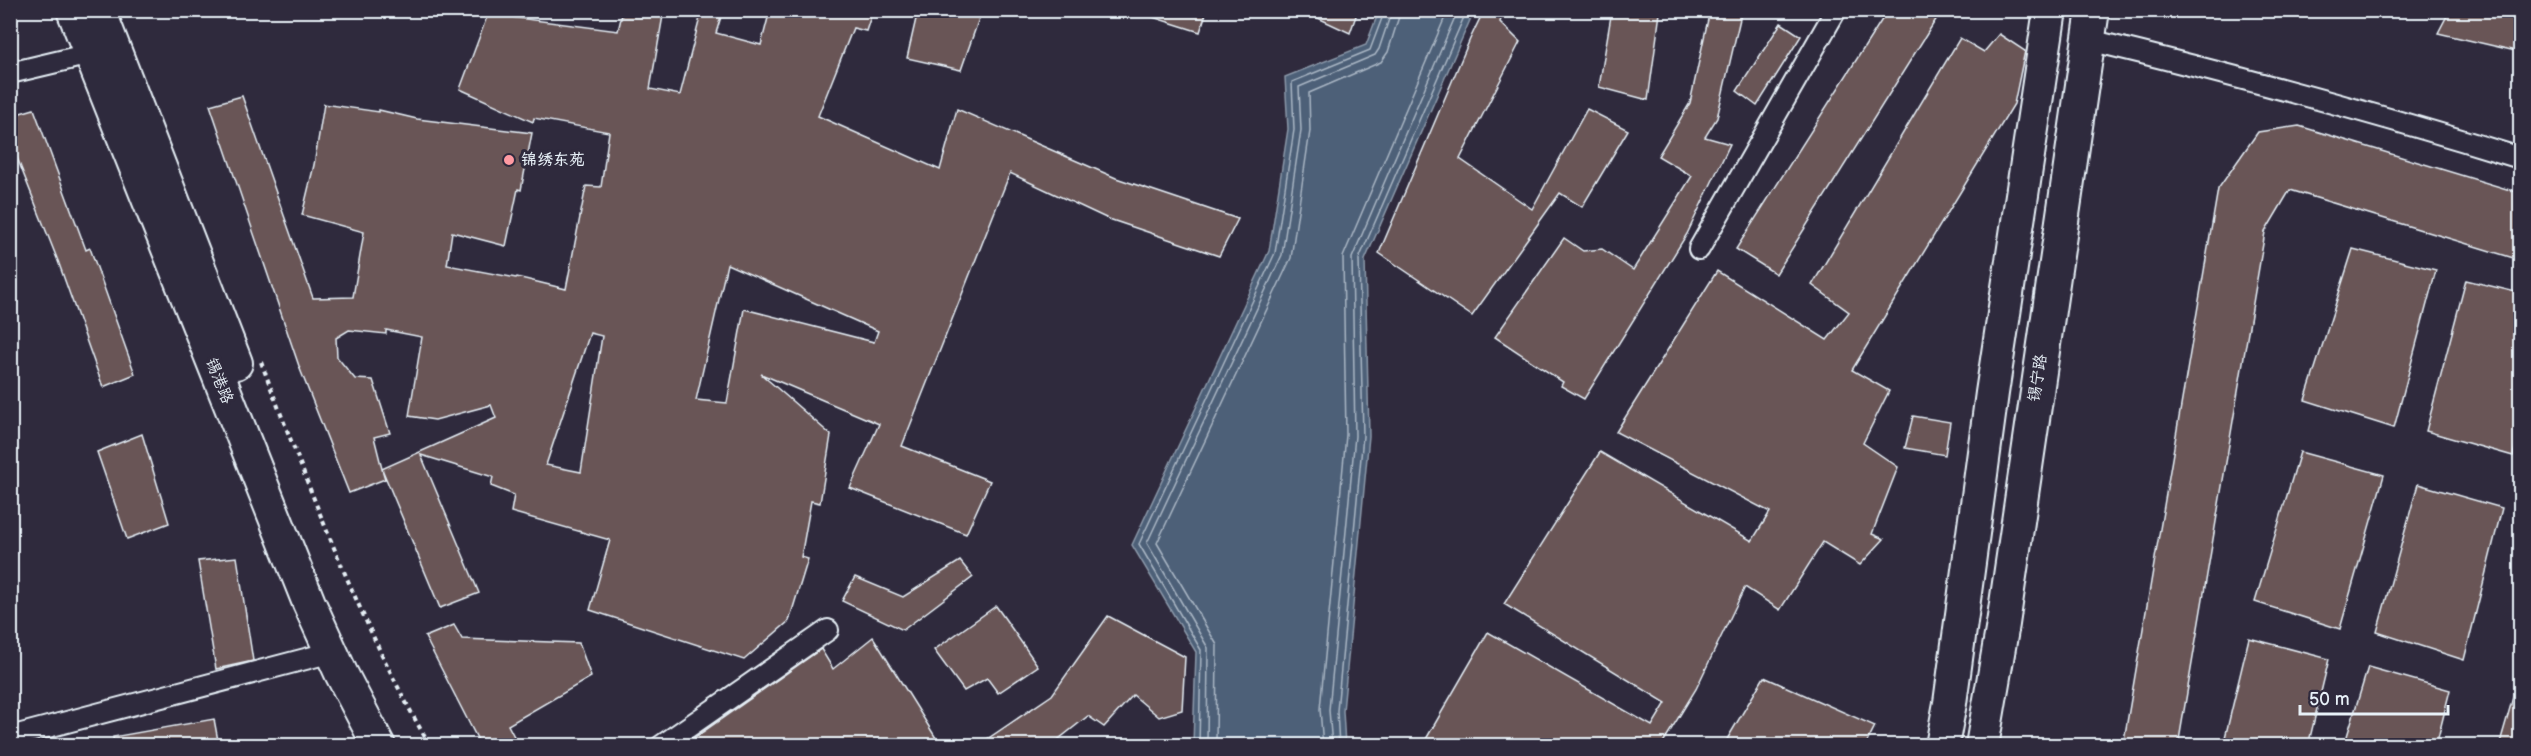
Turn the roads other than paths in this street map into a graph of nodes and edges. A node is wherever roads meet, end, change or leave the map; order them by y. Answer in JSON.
{"nodes":[{"id":1,"x":73,"y":10,"type":"edge"},
{"id":2,"x":99,"y":10,"type":"edge"},
{"id":3,"x":1836,"y":10,"type":"edge"},
{"id":4,"x":2050,"y":10,"type":"edge"},
{"id":5,"x":2091,"y":25,"type":"edge"},
{"id":6,"x":90,"y":54,"type":"junction"},
{"id":7,"x":10,"y":73,"type":"edge"},
{"id":8,"x":2520,"y":158,"type":"edge"},
{"id":9,"x":1699,"y":249,"type":"dead end"},
{"id":10,"x":828,"y":630,"type":"dead end"},
{"id":11,"x":332,"y":652,"type":"junction"},
{"id":12,"x":10,"y":737,"type":"edge"},
{"id":13,"x":379,"y":746,"type":"edge"},
{"id":14,"x":403,"y":746,"type":"edge"},
{"id":15,"x":661,"y":746,"type":"edge"},
{"id":16,"x":1942,"y":746,"type":"edge"},
{"id":17,"x":1982,"y":746,"type":"edge"}],
"edges":[{"from":1,"to":6,"type":"main road","name":"锡港路"},
{"from":2,"to":14,"type":"main road","name":"锡港路"},
{"from":3,"to":9,"type":"street"},
{"from":4,"to":16,"type":"main road"},
{"from":5,"to":8,"type":"street"},
{"from":5,"to":17,"type":"main road","name":"锡宁路"},
{"from":6,"to":7,"type":"street"},
{"from":6,"to":11,"type":"main road","name":"锡港路"},
{"from":10,"to":15,"type":"street"},
{"from":11,"to":12,"type":"street"},
{"from":11,"to":13,"type":"main road","name":"锡港路"}]}
